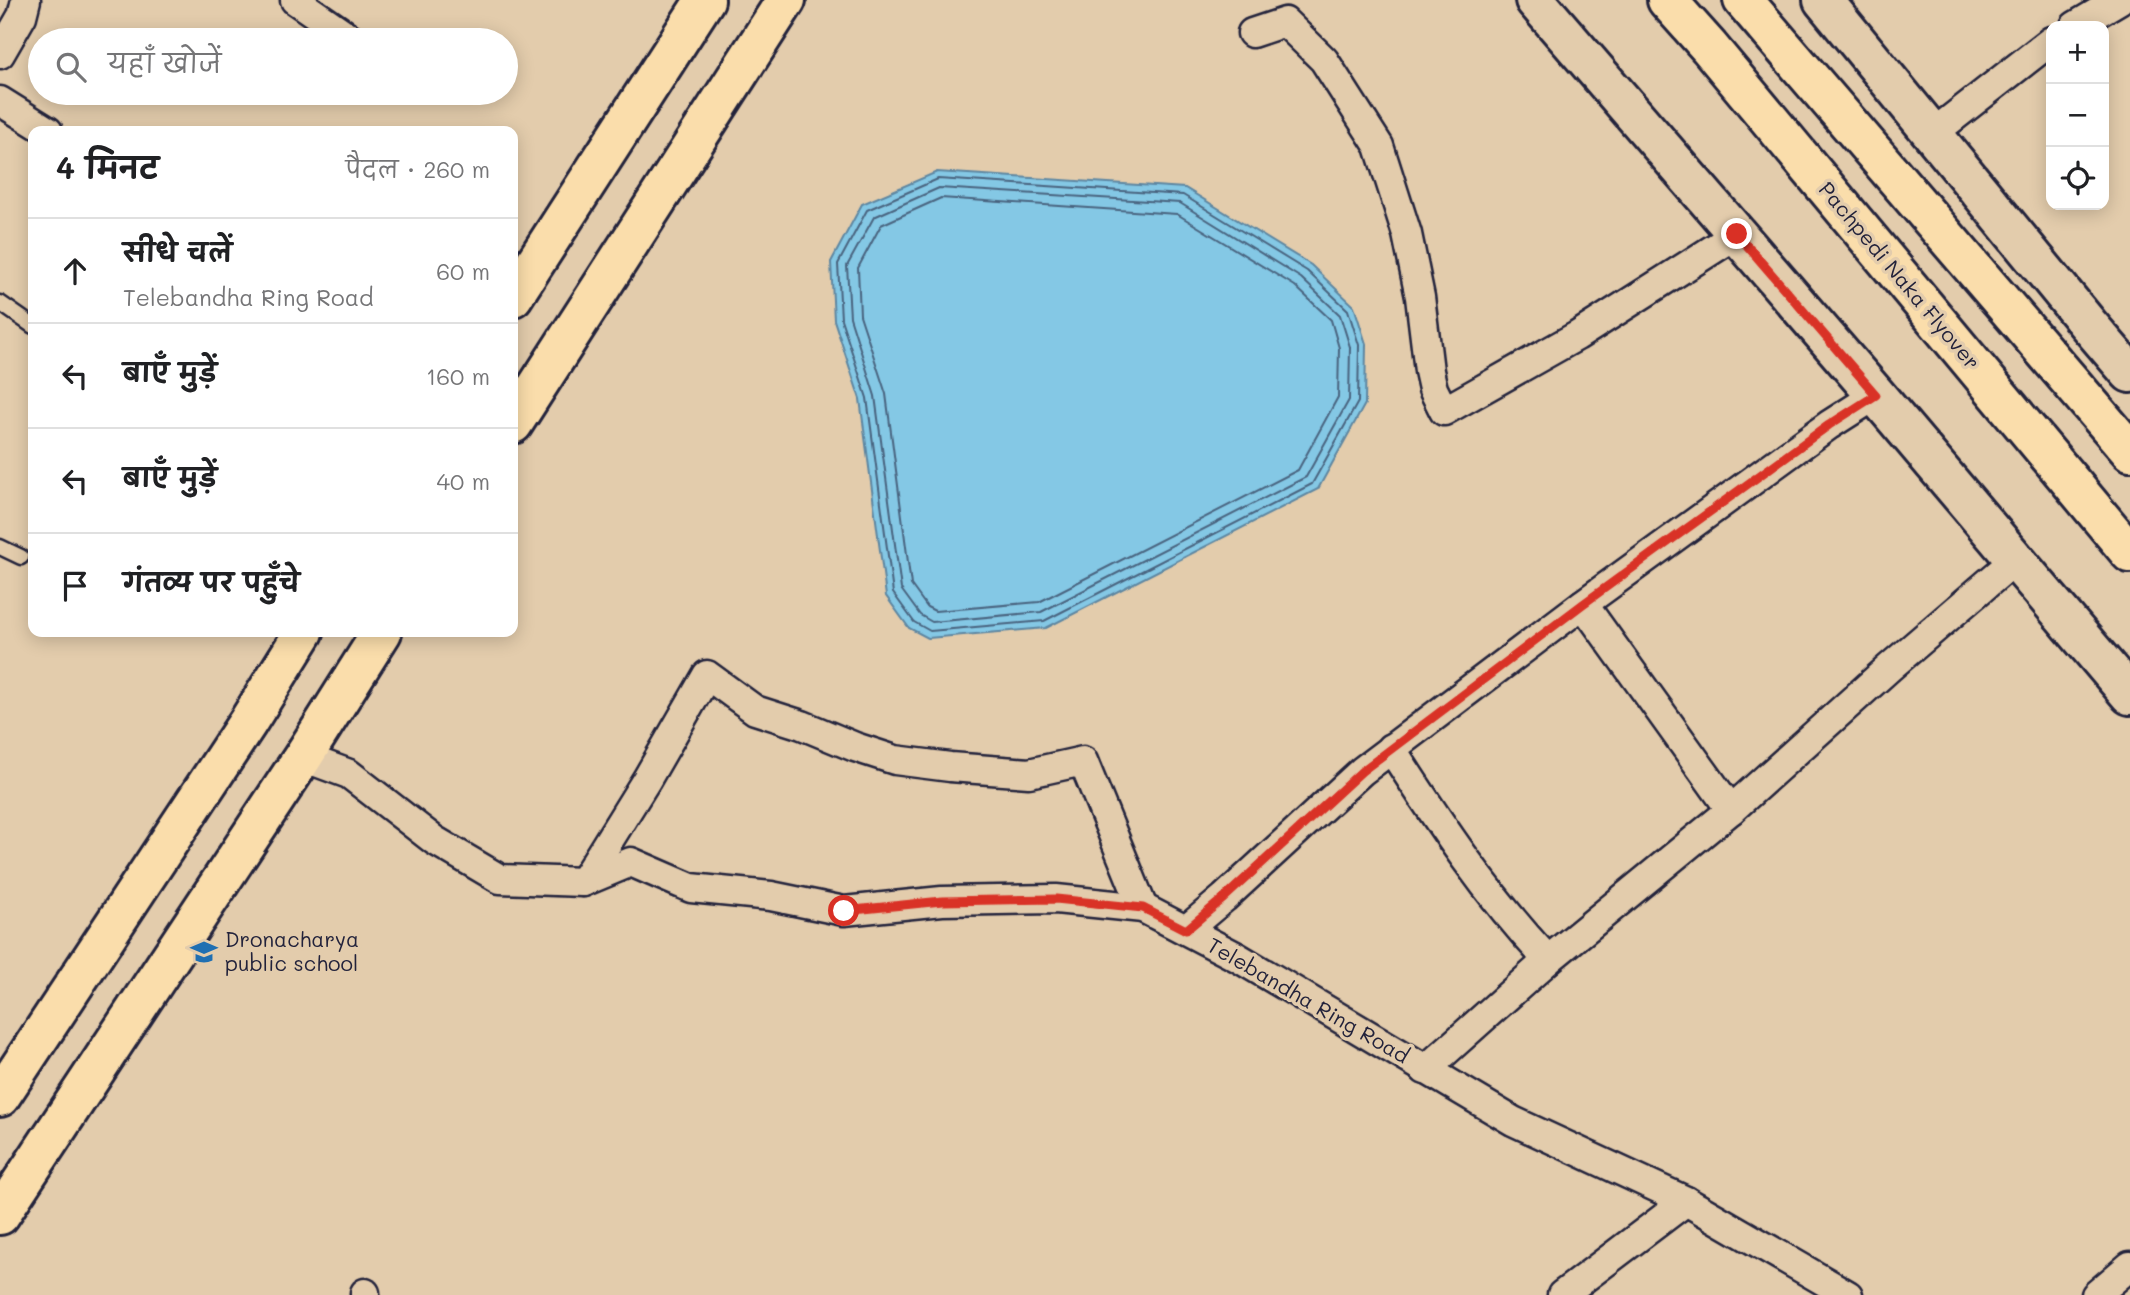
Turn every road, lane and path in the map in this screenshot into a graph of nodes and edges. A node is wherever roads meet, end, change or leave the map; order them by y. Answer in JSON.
{"nodes":[{"id":1,"x":26,"y":0,"type":"edge"},
{"id":2,"x":295,"y":0,"type":"edge"},
{"id":3,"x":705,"y":0,"type":"edge"},
{"id":4,"x":786,"y":0,"type":"edge"},
{"id":5,"x":1535,"y":0,"type":"edge"},
{"id":6,"x":1667,"y":0,"type":"edge"},
{"id":7,"x":1743,"y":0,"type":"edge"},
{"id":8,"x":1823,"y":0,"type":"edge"},
{"id":9,"x":2119,"y":0,"type":"edge"},
{"id":10,"x":2083,"y":21,"type":"edge"},
{"id":11,"x":336,"y":28,"type":"edge"},
{"id":12,"x":1252,"y":33,"type":"dead end"},
{"id":13,"x":2046,"y":45,"type":"edge"},
{"id":14,"x":0,"y":54,"type":"edge"},
{"id":15,"x":0,"y":102,"type":"edge"},
{"id":16,"x":40,"y":126,"type":"edge"},
{"id":17,"x":1932,"y":134,"type":"junction"},
{"id":18,"x":1737,"y":234,"type":"junction"},
{"id":19,"x":518,"y":289,"type":"edge"},
{"id":20,"x":0,"y":303,"type":"edge"},
{"id":21,"x":28,"y":323,"type":"edge"},
{"id":22,"x":2130,"y":373,"type":"edge"},
{"id":23,"x":1876,"y":395,"type":"junction"},
{"id":24,"x":518,"y":407,"type":"edge"},
{"id":25,"x":2130,"y":451,"type":"edge"},
{"id":26,"x":0,"y":547,"type":"edge"},
{"id":27,"x":2130,"y":553,"type":"edge"},
{"id":28,"x":21,"y":557,"type":"dead end"},
{"id":29,"x":2016,"y":559,"type":"junction"},
{"id":30,"x":1583,"y":604,"type":"junction"},
{"id":31,"x":301,"y":637,"type":"edge"},
{"id":32,"x":379,"y":637,"type":"edge"},
{"id":33,"x":2130,"y":695,"type":"edge"},
{"id":34,"x":1391,"y":748,"type":"junction"},
{"id":35,"x":303,"y":757,"type":"junction"},
{"id":36,"x":1731,"y":810,"type":"junction"},
{"id":37,"x":583,"y":883,"type":"junction"},
{"id":38,"x":1143,"y":908,"type":"junction"},
{"id":39,"x":1186,"y":930,"type":"junction"},
{"id":40,"x":1548,"y":960,"type":"junction"},
{"id":41,"x":1425,"y":1070,"type":"junction"},
{"id":42,"x":0,"y":1097,"type":"edge"},
{"id":43,"x":1686,"y":1201,"type":"junction"},
{"id":44,"x":0,"y":1215,"type":"edge"},
{"id":45,"x":2129,"y":1268,"type":"edge"},
{"id":46,"x":1562,"y":1295,"type":"edge"},
{"id":47,"x":1848,"y":1295,"type":"edge"},
{"id":48,"x":2096,"y":1295,"type":"edge"}],
"edges":[{"from":1,"to":14,"type":"street"},
{"from":2,"to":11,"type":"street"},
{"from":3,"to":19,"type":"highway"},
{"from":4,"to":24,"type":"highway"},
{"from":5,"to":18,"type":"main road"},
{"from":6,"to":27,"type":"highway","name":"Pachpedi Naka Flyover"},
{"from":7,"to":25,"type":"highway"},
{"from":8,"to":17,"type":"main road"},
{"from":9,"to":10,"type":"street"},
{"from":12,"to":18,"type":"street"},
{"from":13,"to":17,"type":"street"},
{"from":15,"to":16,"type":"street"},
{"from":17,"to":22,"type":"main road"},
{"from":18,"to":23,"type":"main road"},
{"from":20,"to":21,"type":"lane"},
{"from":23,"to":29,"type":"main road"},
{"from":23,"to":30,"type":"street"},
{"from":26,"to":28,"type":"lane"},
{"from":29,"to":33,"type":"main road"},
{"from":29,"to":36,"type":"street"},
{"from":30,"to":34,"type":"street"},
{"from":30,"to":36,"type":"street"},
{"from":31,"to":42,"type":"highway"},
{"from":32,"to":35,"type":"highway"},
{"from":34,"to":39,"type":"street"},
{"from":34,"to":40,"type":"street"},
{"from":35,"to":37,"type":"street","name":"Telebandha Ring Road"},
{"from":35,"to":44,"type":"highway"},
{"from":36,"to":40,"type":"street"},
{"from":37,"to":38,"type":"street","name":"Telebandha Ring Road"},
{"from":37,"to":38,"type":"street"},
{"from":38,"to":39,"type":"street","name":"Telebandha Ring Road"},
{"from":39,"to":41,"type":"street","name":"Telebandha Ring Road"},
{"from":40,"to":41,"type":"street"},
{"from":41,"to":43,"type":"street","name":"Telebandha Ring Road"},
{"from":43,"to":46,"type":"street"},
{"from":43,"to":47,"type":"street","name":"Telebandha Ring Road"},
{"from":45,"to":48,"type":"street"}]}
